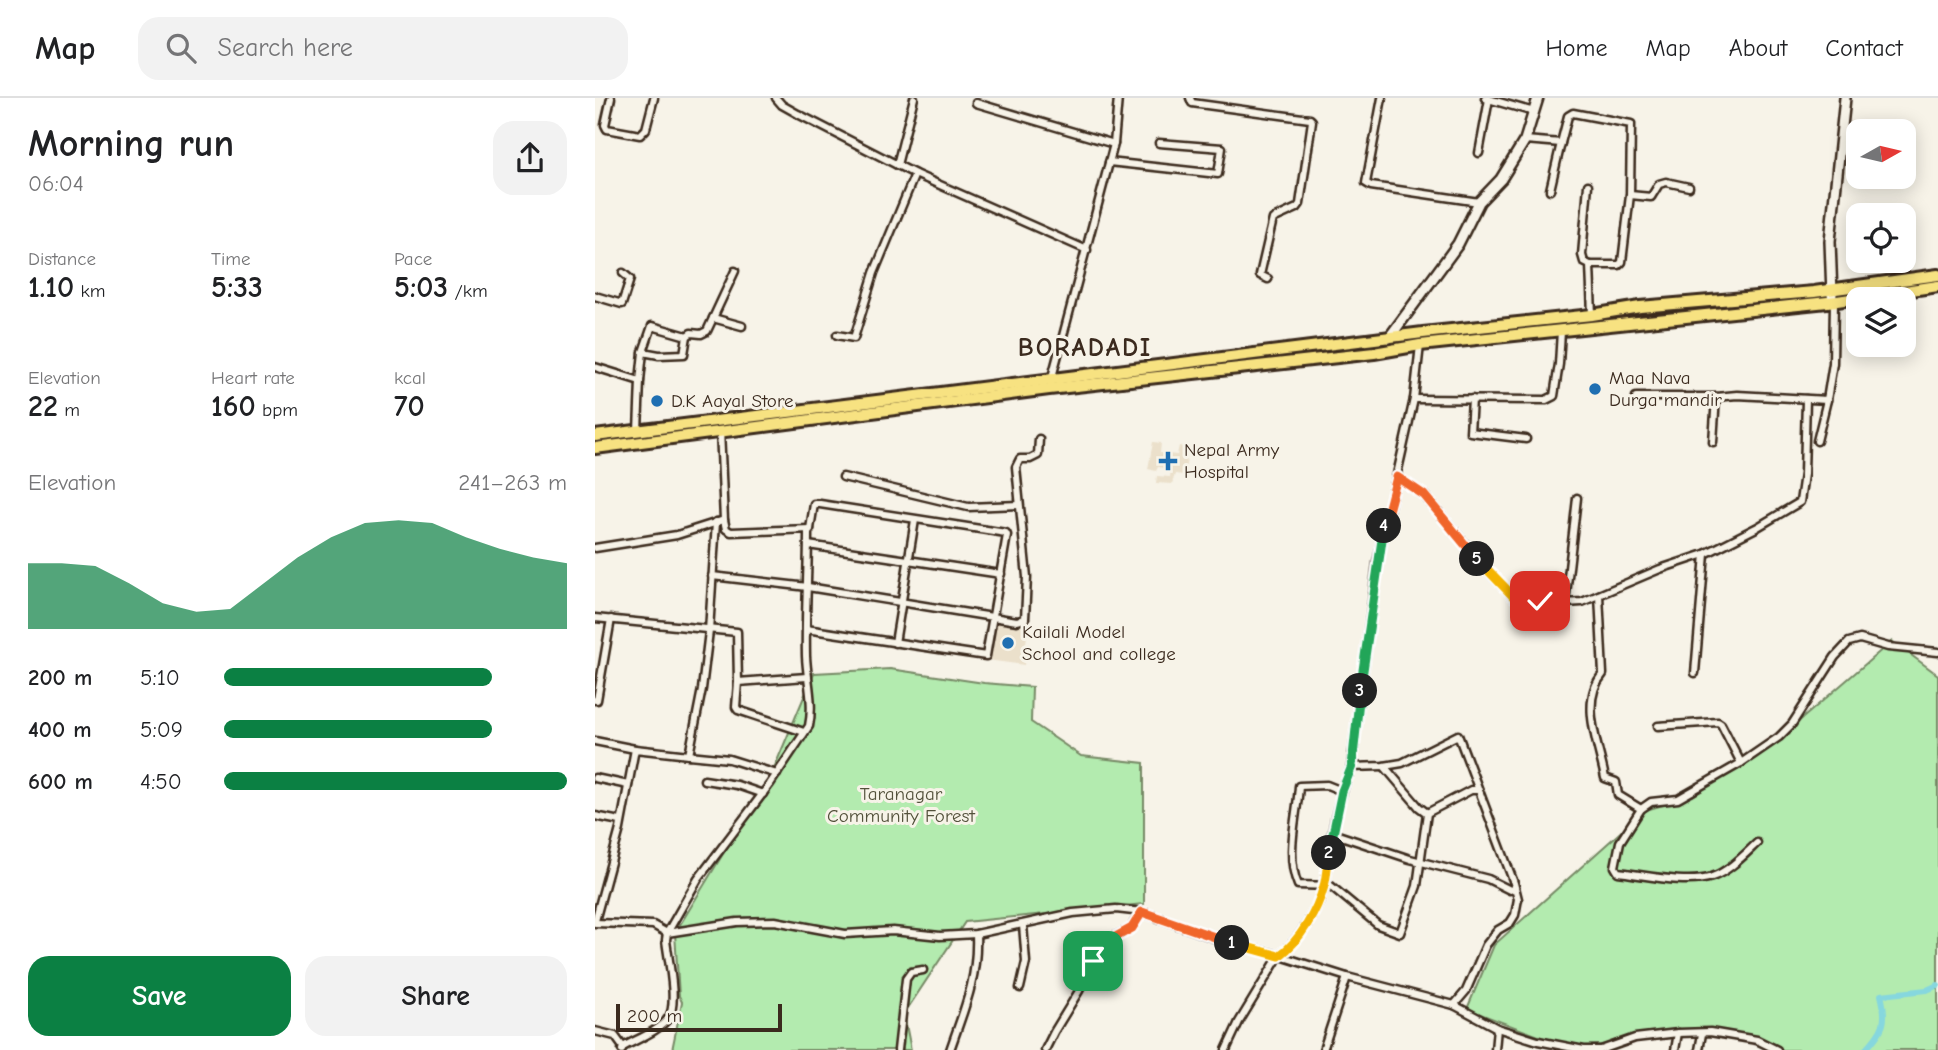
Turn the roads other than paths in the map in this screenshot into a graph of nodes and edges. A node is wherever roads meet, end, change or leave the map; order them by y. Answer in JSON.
{"nodes":[{"id":1,"x":611,"y":98,"type":"edge"},
{"id":2,"x":654,"y":98,"type":"edge"},
{"id":3,"x":776,"y":98,"type":"edge"},
{"id":4,"x":914,"y":98,"type":"edge"},
{"id":5,"x":1118,"y":98,"type":"edge"},
{"id":6,"x":1190,"y":98,"type":"edge"},
{"id":7,"x":1382,"y":98,"type":"edge"},
{"id":8,"x":1538,"y":98,"type":"edge"},
{"id":9,"x":1845,"y":98,"type":"edge"},
{"id":10,"x":1487,"y":99,"type":"edge"},
{"id":11,"x":987,"y":102,"type":"edge"},
{"id":12,"x":976,"y":103,"type":"dead end"},
{"id":13,"x":1534,"y":112,"type":"junction"},
{"id":14,"x":1525,"y":140,"type":"junction"},
{"id":15,"x":1159,"y":143,"type":"dead end"},
{"id":16,"x":1561,"y":143,"type":"junction"},
{"id":17,"x":1114,"y":144,"type":"junction"},
{"id":18,"x":1479,"y":153,"type":"dead end"},
{"id":19,"x":1109,"y":162,"type":"junction"},
{"id":20,"x":897,"y":165,"type":"junction"},
{"id":21,"x":915,"y":174,"type":"junction"},
{"id":22,"x":1588,"y":185,"type":"dead end"},
{"id":23,"x":1689,"y":187,"type":"dead end"},
{"id":24,"x":1550,"y":190,"type":"dead end"},
{"id":25,"x":1630,"y":195,"type":"junction"},
{"id":26,"x":1479,"y":202,"type":"junction"},
{"id":27,"x":1087,"y":250,"type":"junction"},
{"id":28,"x":1590,"y":265,"type":"junction"},
{"id":29,"x":735,"y":271,"type":"dead end"},
{"id":30,"x":623,"y":273,"type":"dead end"},
{"id":31,"x":1938,"y":275,"type":"edge"},
{"id":32,"x":1268,"y":279,"type":"dead end"},
{"id":33,"x":1938,"y":286,"type":"edge"},
{"id":34,"x":1830,"y":289,"type":"junction"},
{"id":35,"x":595,"y":296,"type":"edge"},
{"id":36,"x":1834,"y":302,"type":"junction"},
{"id":37,"x":1592,"y":315,"type":"junction"},
{"id":38,"x":713,"y":317,"type":"junction"},
{"id":39,"x":742,"y":326,"type":"dead end"},
{"id":40,"x":1561,"y":331,"type":"junction"},
{"id":41,"x":837,"y":335,"type":"dead end"},
{"id":42,"x":687,"y":336,"type":"junction"},
{"id":43,"x":1389,"y":338,"type":"junction"},
{"id":44,"x":1420,"y":345,"type":"junction"},
{"id":45,"x":643,"y":352,"type":"junction"},
{"id":46,"x":595,"y":367,"type":"edge"},
{"id":47,"x":640,"y":381,"type":"junction"},
{"id":48,"x":1051,"y":381,"type":"junction"},
{"id":49,"x":1636,"y":397,"type":"dead end"},
{"id":50,"x":1716,"y":397,"type":"junction"},
{"id":51,"x":1806,"y":398,"type":"junction"},
{"id":52,"x":1414,"y":399,"type":"junction"},
{"id":53,"x":1472,"y":399,"type":"junction"},
{"id":54,"x":1826,"y":400,"type":"junction"},
{"id":55,"x":720,"y":427,"type":"junction"},
{"id":56,"x":638,"y":431,"type":"junction"},
{"id":57,"x":595,"y":436,"type":"edge"},
{"id":58,"x":1039,"y":439,"type":"dead end"},
{"id":59,"x":1526,"y":439,"type":"dead end"},
{"id":60,"x":1817,"y":441,"type":"dead end"},
{"id":61,"x":1713,"y":442,"type":"dead end"},
{"id":62,"x":595,"y":448,"type":"edge"},
{"id":63,"x":843,"y":477,"type":"dead end"},
{"id":64,"x":1397,"y":477,"type":"junction"},
{"id":65,"x":1577,"y":498,"type":"dead end"},
{"id":66,"x":1019,"y":505,"type":"junction"},
{"id":67,"x":915,"y":520,"type":"junction"},
{"id":68,"x":720,"y":521,"type":"junction"},
{"id":69,"x":810,"y":529,"type":"junction"},
{"id":70,"x":809,"y":545,"type":"junction"},
{"id":71,"x":595,"y":548,"type":"edge"},
{"id":72,"x":1705,"y":554,"type":"junction"},
{"id":73,"x":907,"y":560,"type":"junction"},
{"id":74,"x":1001,"y":573,"type":"junction"},
{"id":75,"x":712,"y":576,"type":"junction"},
{"id":76,"x":808,"y":587,"type":"junction"},
{"id":77,"x":1599,"y":595,"type":"junction"},
{"id":78,"x":901,"y":603,"type":"junction"},
{"id":79,"x":1565,"y":603,"type":"junction"},
{"id":80,"x":993,"y":617,"type":"junction"},
{"id":81,"x":595,"y":618,"type":"edge"},
{"id":82,"x":611,"y":619,"type":"junction"},
{"id":83,"x":806,"y":629,"type":"junction"},
{"id":84,"x":709,"y":631,"type":"junction"},
{"id":85,"x":895,"y":643,"type":"junction"},
{"id":86,"x":1938,"y":652,"type":"edge"},
{"id":87,"x":1695,"y":673,"type":"dead end"},
{"id":88,"x":807,"y":677,"type":"junction"},
{"id":89,"x":738,"y":682,"type":"junction"},
{"id":90,"x":595,"y":700,"type":"edge"},
{"id":91,"x":1658,"y":726,"type":"dead end"},
{"id":92,"x":804,"y":732,"type":"junction"},
{"id":93,"x":595,"y":741,"type":"edge"},
{"id":94,"x":635,"y":749,"type":"junction"},
{"id":95,"x":689,"y":755,"type":"junction"},
{"id":96,"x":1741,"y":764,"type":"junction"},
{"id":97,"x":1352,"y":766,"type":"junction"},
{"id":98,"x":1384,"y":766,"type":"junction"},
{"id":99,"x":777,"y":774,"type":"junction"},
{"id":100,"x":595,"y":778,"type":"edge"},
{"id":101,"x":704,"y":780,"type":"dead end"},
{"id":102,"x":628,"y":785,"type":"junction"},
{"id":103,"x":1342,"y":791,"type":"junction"},
{"id":104,"x":1479,"y":792,"type":"junction"},
{"id":105,"x":763,"y":794,"type":"junction"},
{"id":106,"x":1641,"y":808,"type":"junction"},
{"id":107,"x":1427,"y":813,"type":"junction"},
{"id":108,"x":595,"y":816,"type":"edge"},
{"id":109,"x":620,"y":821,"type":"junction"},
{"id":110,"x":1332,"y":833,"type":"junction"},
{"id":111,"x":1757,"y":843,"type":"dead end"},
{"id":112,"x":1420,"y":862,"type":"junction"},
{"id":113,"x":1325,"y":885,"type":"junction"},
{"id":114,"x":1515,"y":888,"type":"junction"},
{"id":115,"x":1142,"y":912,"type":"junction"},
{"id":116,"x":595,"y":922,"type":"edge"},
{"id":117,"x":1023,"y":925,"type":"junction"},
{"id":118,"x":667,"y":933,"type":"junction"},
{"id":119,"x":976,"y":934,"type":"junction"},
{"id":120,"x":1279,"y":956,"type":"junction"},
{"id":121,"x":923,"y":970,"type":"dead end"},
{"id":122,"x":1347,"y":977,"type":"junction"},
{"id":123,"x":1020,"y":988,"type":"dead end"},
{"id":124,"x":1454,"y":1005,"type":"junction"},
{"id":125,"x":1497,"y":1028,"type":"junction"},
{"id":126,"x":595,"y":1031,"type":"edge"},
{"id":127,"x":1678,"y":1033,"type":"junction"},
{"id":128,"x":1702,"y":1034,"type":"junction"},
{"id":129,"x":1756,"y":1040,"type":"junction"},
{"id":130,"x":623,"y":1049,"type":"edge"},
{"id":131,"x":898,"y":1050,"type":"edge"},
{"id":132,"x":950,"y":1050,"type":"edge"},
{"id":133,"x":1045,"y":1050,"type":"edge"},
{"id":134,"x":1226,"y":1050,"type":"edge"},
{"id":135,"x":1323,"y":1050,"type":"edge"},
{"id":136,"x":1496,"y":1050,"type":"edge"},
{"id":137,"x":1584,"y":1050,"type":"edge"},
{"id":138,"x":1675,"y":1050,"type":"edge"},
{"id":139,"x":1699,"y":1050,"type":"edge"},
{"id":140,"x":1753,"y":1050,"type":"edge"},
{"id":141,"x":1777,"y":1050,"type":"edge"}],
"edges":[{"from":1,"to":2,"type":"street"},
{"from":3,"to":20,"type":"street"},
{"from":4,"to":20,"type":"street"},
{"from":5,"to":17,"type":"street"},
{"from":6,"to":32,"type":"street"},
{"from":7,"to":26,"type":"street"},
{"from":8,"to":13,"type":"main road"},
{"from":9,"to":34,"type":"main road"},
{"from":10,"to":13,"type":"street"},
{"from":10,"to":18,"type":"street"},
{"from":11,"to":12,"type":"street"},
{"from":11,"to":17,"type":"street"},
{"from":13,"to":14,"type":"main road"},
{"from":14,"to":16,"type":"street"},
{"from":14,"to":26,"type":"main road"},
{"from":15,"to":19,"type":"street"},
{"from":16,"to":24,"type":"street"},
{"from":16,"to":25,"type":"street"},
{"from":17,"to":19,"type":"street"},
{"from":19,"to":27,"type":"street"},
{"from":20,"to":21,"type":"street"},
{"from":21,"to":27,"type":"street"},
{"from":21,"to":41,"type":"street"},
{"from":22,"to":28,"type":"street"},
{"from":23,"to":25,"type":"street"},
{"from":25,"to":28,"type":"street"},
{"from":26,"to":43,"type":"main road"},
{"from":27,"to":48,"type":"street"},
{"from":28,"to":37,"type":"street"},
{"from":29,"to":38,"type":"street"},
{"from":30,"to":35,"type":"street"},
{"from":31,"to":34,"type":"highway"},
{"from":33,"to":36,"type":"highway"},
{"from":34,"to":36,"type":"main road"},
{"from":34,"to":37,"type":"highway"},
{"from":36,"to":40,"type":"highway"},
{"from":36,"to":54,"type":"street"},
{"from":37,"to":43,"type":"highway"},
{"from":38,"to":39,"type":"street"},
{"from":38,"to":42,"type":"street"},
{"from":40,"to":44,"type":"highway"},
{"from":40,"to":53,"type":"street"},
{"from":42,"to":45,"type":"street"},
{"from":42,"to":45,"type":"street"},
{"from":43,"to":48,"type":"highway"},
{"from":44,"to":52,"type":"street"},
{"from":44,"to":55,"type":"highway"},
{"from":45,"to":47,"type":"street"},
{"from":46,"to":47,"type":"street"},
{"from":47,"to":56,"type":"street"},
{"from":48,"to":55,"type":"highway"},
{"from":49,"to":50,"type":"street"},
{"from":50,"to":51,"type":"street"},
{"from":50,"to":61,"type":"street"},
{"from":51,"to":54,"type":"street"},
{"from":51,"to":72,"type":"street"},
{"from":52,"to":53,"type":"street"},
{"from":52,"to":64,"type":"street"},
{"from":53,"to":59,"type":"street"},
{"from":54,"to":60,"type":"street"},
{"from":55,"to":56,"type":"highway"},
{"from":55,"to":62,"type":"highway"},
{"from":55,"to":68,"type":"street"},
{"from":56,"to":57,"type":"highway"},
{"from":58,"to":66,"type":"street"},
{"from":63,"to":66,"type":"street"},
{"from":64,"to":79,"type":"street"},
{"from":64,"to":97,"type":"street"},
{"from":65,"to":79,"type":"street"},
{"from":66,"to":80,"type":"street"},
{"from":67,"to":69,"type":"street"},
{"from":67,"to":73,"type":"street"},
{"from":67,"to":74,"type":"street"},
{"from":68,"to":69,"type":"street"},
{"from":68,"to":71,"type":"street"},
{"from":68,"to":75,"type":"street"},
{"from":69,"to":70,"type":"street"},
{"from":70,"to":73,"type":"street"},
{"from":70,"to":76,"type":"street"},
{"from":72,"to":77,"type":"street"},
{"from":72,"to":87,"type":"street"},
{"from":73,"to":74,"type":"street"},
{"from":73,"to":78,"type":"street"},
{"from":74,"to":80,"type":"street"},
{"from":75,"to":76,"type":"street"},
{"from":75,"to":84,"type":"street"},
{"from":76,"to":78,"type":"street"},
{"from":76,"to":83,"type":"street"},
{"from":77,"to":79,"type":"street"},
{"from":77,"to":106,"type":"street"},
{"from":78,"to":80,"type":"street"},
{"from":78,"to":85,"type":"street"},
{"from":80,"to":85,"type":"street"},
{"from":81,"to":82,"type":"street"},
{"from":82,"to":84,"type":"street"},
{"from":82,"to":90,"type":"street"},
{"from":83,"to":85,"type":"street"},
{"from":83,"to":88,"type":"street"},
{"from":84,"to":89,"type":"street"},
{"from":84,"to":95,"type":"street"},
{"from":86,"to":96,"type":"street"},
{"from":88,"to":89,"type":"street"},
{"from":88,"to":92,"type":"street"},
{"from":89,"to":92,"type":"street"},
{"from":91,"to":96,"type":"street"},
{"from":92,"to":99,"type":"street"},
{"from":93,"to":94,"type":"street"},
{"from":94,"to":95,"type":"street"},
{"from":94,"to":102,"type":"street"},
{"from":95,"to":99,"type":"street"},
{"from":96,"to":106,"type":"street"},
{"from":97,"to":98,"type":"street"},
{"from":97,"to":103,"type":"street"},
{"from":98,"to":104,"type":"street"},
{"from":98,"to":107,"type":"street"},
{"from":99,"to":105,"type":"street"},
{"from":100,"to":102,"type":"street"},
{"from":101,"to":105,"type":"street"},
{"from":102,"to":109,"type":"street"},
{"from":103,"to":110,"type":"street"},
{"from":103,"to":113,"type":"street"},
{"from":104,"to":107,"type":"street"},
{"from":104,"to":114,"type":"street"},
{"from":105,"to":118,"type":"street"},
{"from":106,"to":111,"type":"street"},
{"from":107,"to":112,"type":"street"},
{"from":108,"to":109,"type":"street"},
{"from":109,"to":116,"type":"street"},
{"from":110,"to":112,"type":"street"},
{"from":110,"to":113,"type":"street"},
{"from":112,"to":113,"type":"street"},
{"from":112,"to":114,"type":"street"},
{"from":113,"to":120,"type":"street"},
{"from":114,"to":124,"type":"street"},
{"from":115,"to":117,"type":"street"},
{"from":115,"to":120,"type":"street"},
{"from":115,"to":133,"type":"street"},
{"from":116,"to":118,"type":"street"},
{"from":117,"to":119,"type":"street"},
{"from":117,"to":123,"type":"street"},
{"from":118,"to":119,"type":"street"},
{"from":118,"to":130,"type":"street"},
{"from":119,"to":132,"type":"street"},
{"from":120,"to":122,"type":"street"},
{"from":120,"to":134,"type":"street"},
{"from":121,"to":131,"type":"street"},
{"from":122,"to":124,"type":"street"},
{"from":122,"to":135,"type":"street"},
{"from":124,"to":125,"type":"street"},
{"from":125,"to":136,"type":"street"},
{"from":125,"to":137,"type":"street"},
{"from":126,"to":130,"type":"street"},
{"from":127,"to":128,"type":"street"},
{"from":127,"to":137,"type":"street"},
{"from":127,"to":138,"type":"street"},
{"from":128,"to":129,"type":"street"},
{"from":128,"to":139,"type":"street"},
{"from":129,"to":140,"type":"street"},
{"from":129,"to":141,"type":"street"}]}
